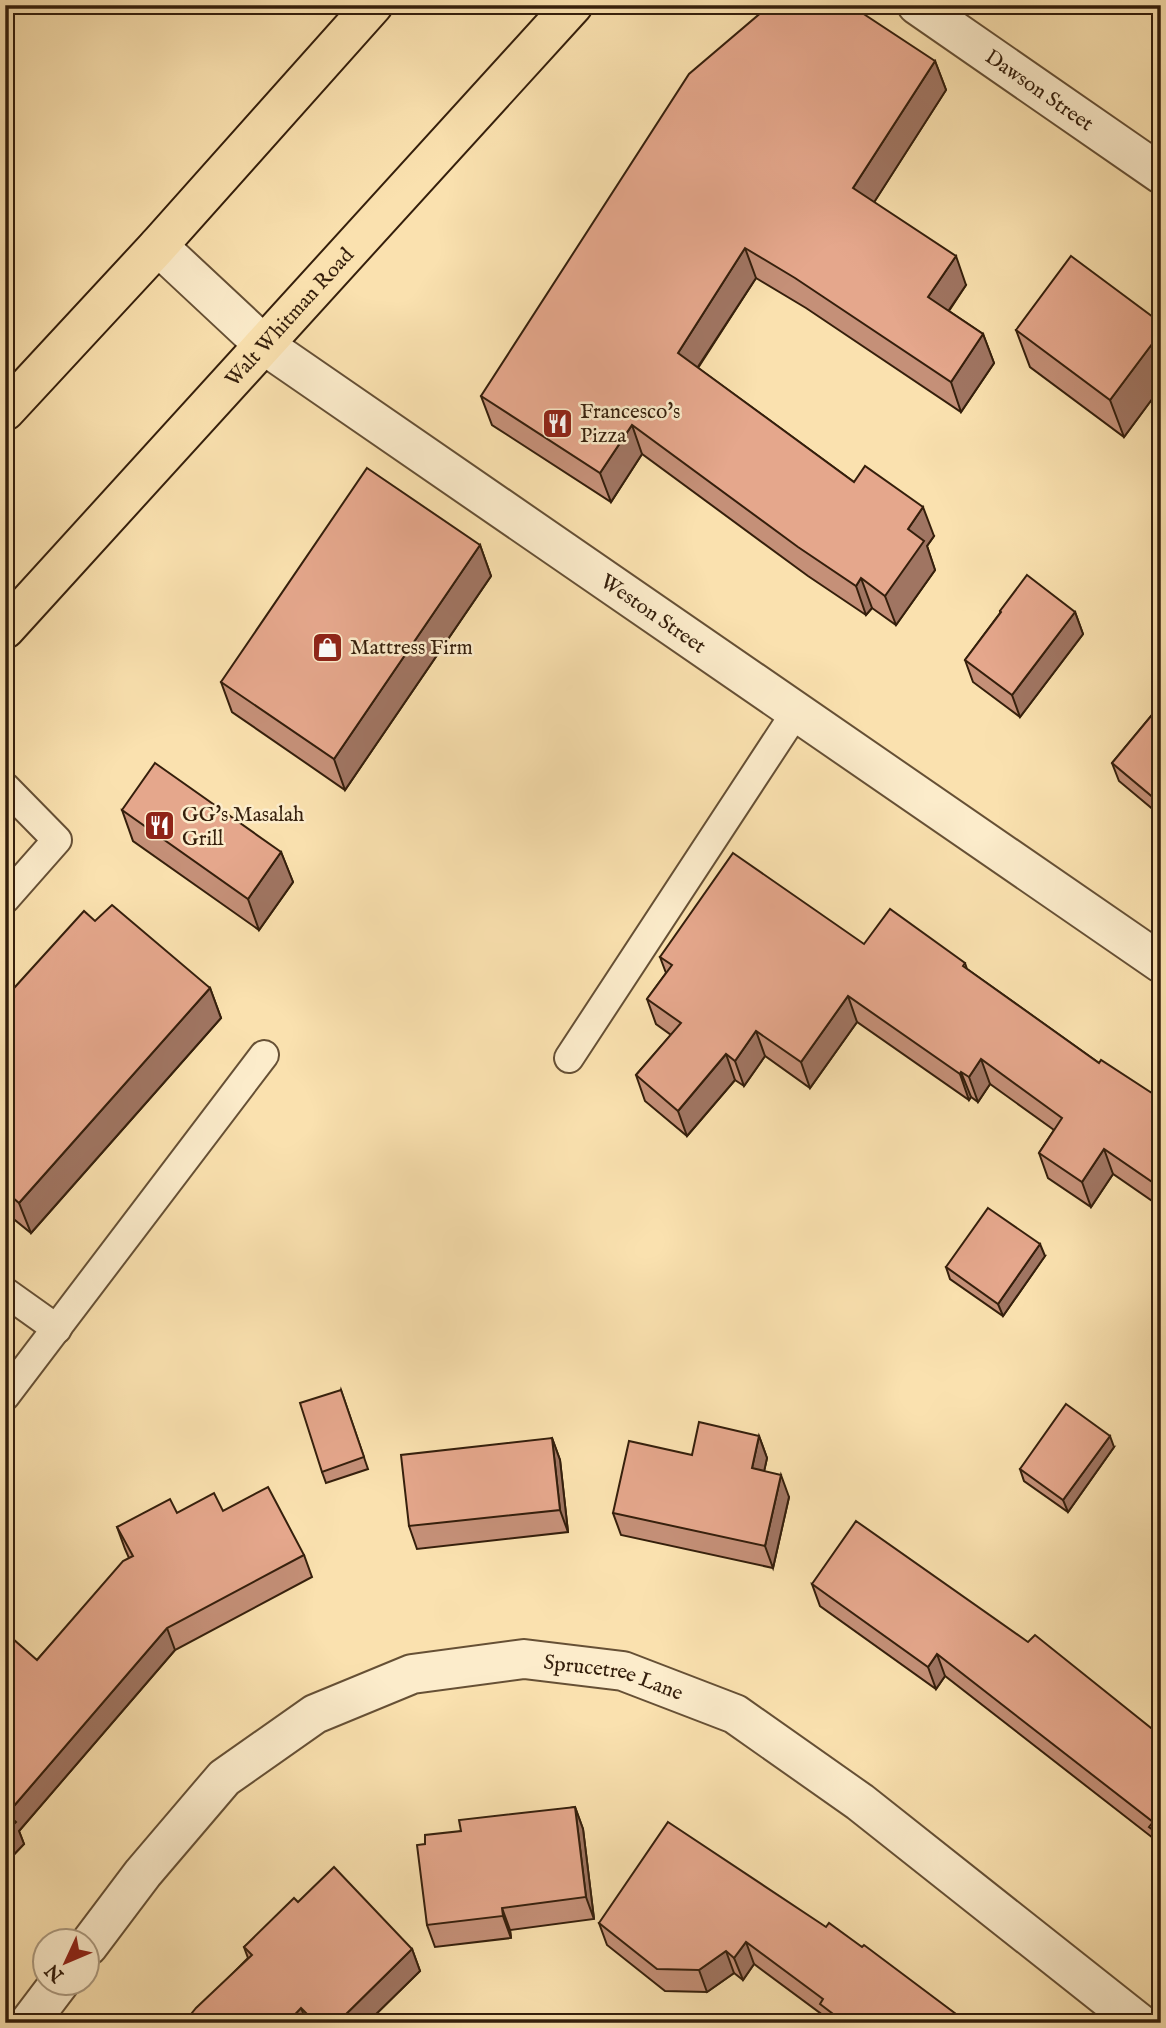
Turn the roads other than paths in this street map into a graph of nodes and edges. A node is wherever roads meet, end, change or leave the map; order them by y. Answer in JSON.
{"nodes":[{"id":1,"x":373,"y":5,"type":"edge"},
{"id":2,"x":573,"y":5,"type":"edge"},
{"id":3,"x":917,"y":5,"type":"edge"},
{"id":4,"x":1161,"y":174,"type":"edge"},
{"id":5,"x":158,"y":246,"type":"junction"},
{"id":6,"x":264,"y":345,"type":"junction"},
{"id":7,"x":5,"y":411,"type":"edge"},
{"id":8,"x":5,"y":629,"type":"edge"},
{"id":9,"x":796,"y":712,"type":"junction"},
{"id":10,"x":5,"y":787,"type":"edge"},
{"id":11,"x":5,"y":899,"type":"edge"},
{"id":12,"x":1161,"y":963,"type":"edge"},
{"id":13,"x":264,"y":1055,"type":"dead end"},
{"id":14,"x":569,"y":1058,"type":"dead end"},
{"id":15,"x":5,"y":1292,"type":"edge"},
{"id":16,"x":57,"y":1329,"type":"junction"},
{"id":17,"x":5,"y":1396,"type":"edge"},
{"id":18,"x":102,"y":1927,"type":"edge"},
{"id":19,"x":50,"y":1996,"type":"edge"},
{"id":20,"x":29,"y":2023,"type":"edge"},
{"id":21,"x":1139,"y":2023,"type":"edge"}],
"edges":[{"from":1,"to":5,"type":"main road"},
{"from":2,"to":6,"type":"main road","name":"Walt Whitman Road"},
{"from":3,"to":4,"type":"street","name":"Dawson Street"},
{"from":5,"to":6,"type":"street","name":"Weston Street"},
{"from":5,"to":7,"type":"main road"},
{"from":6,"to":8,"type":"main road","name":"Walt Whitman Road"},
{"from":6,"to":9,"type":"street","name":"Weston Street"},
{"from":9,"to":12,"type":"street","name":"Weston Street"},
{"from":9,"to":14,"type":"lane"},
{"from":10,"to":11,"type":"lane"},
{"from":13,"to":16,"type":"lane"},
{"from":15,"to":16,"type":"lane"},
{"from":16,"to":17,"type":"lane"},
{"from":18,"to":21,"type":"street","name":"Sprucetree Lane"},
{"from":19,"to":20,"type":"street"}]}
